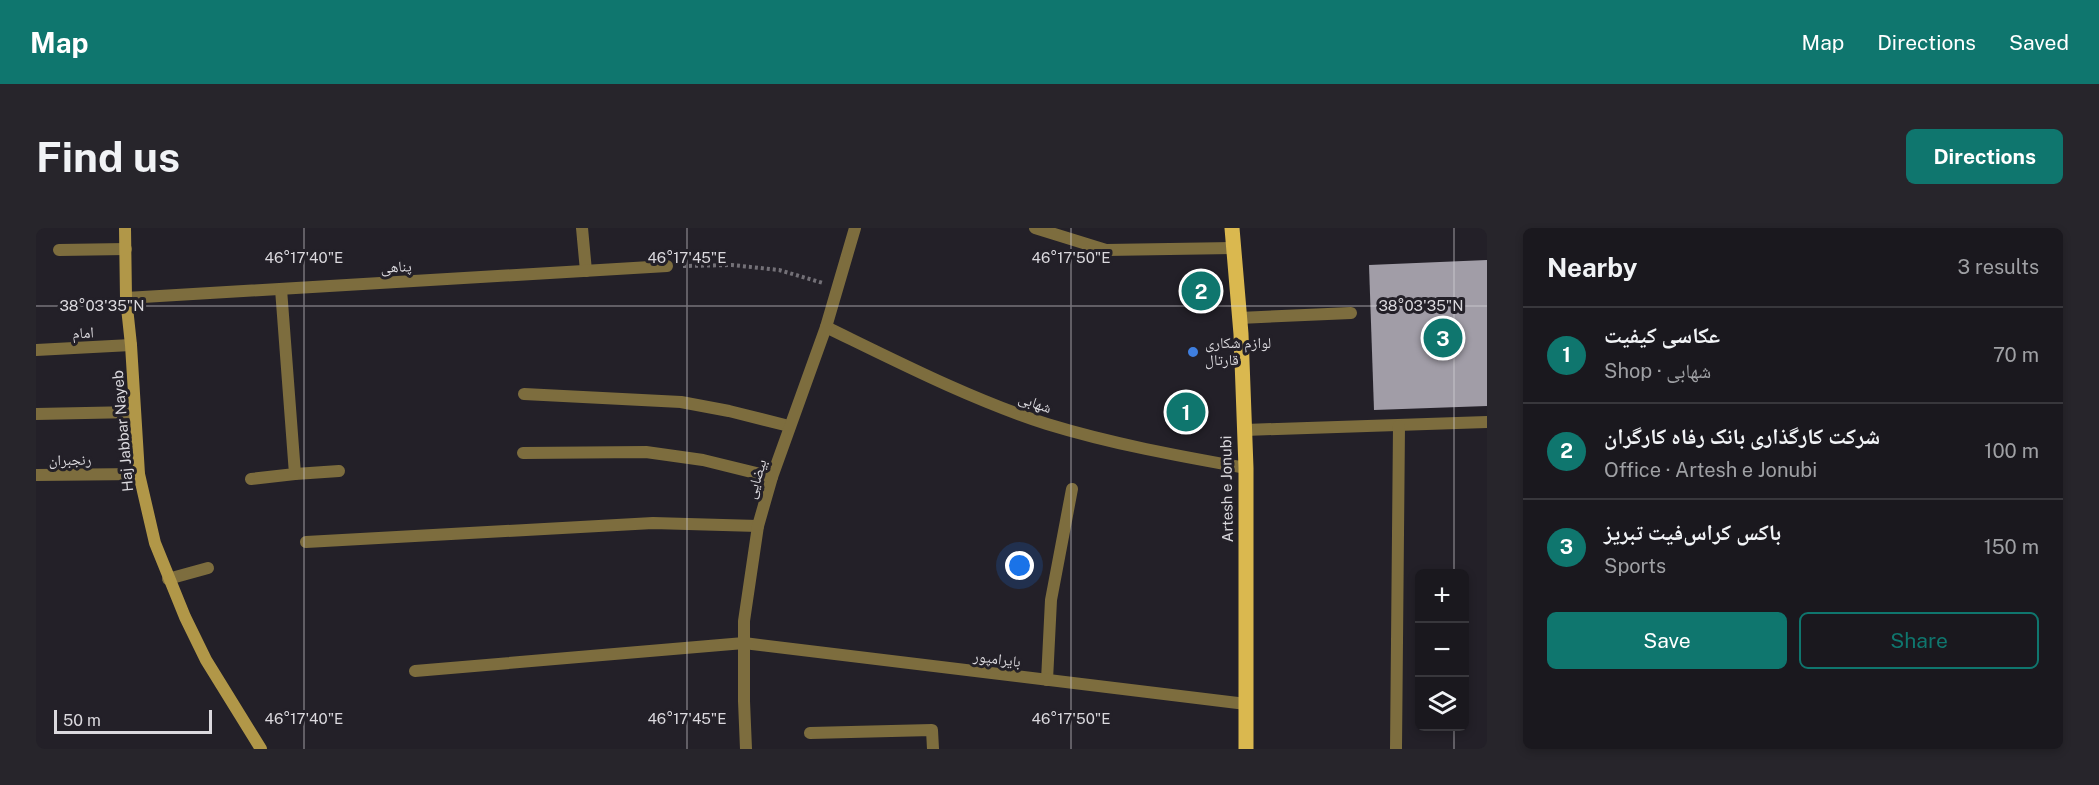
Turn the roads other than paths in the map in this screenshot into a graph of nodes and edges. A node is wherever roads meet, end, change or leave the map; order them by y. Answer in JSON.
{"nodes":[{"id":1,"x":125,"y":228,"type":"edge"},
{"id":2,"x":582,"y":228,"type":"edge"},
{"id":3,"x":855,"y":228,"type":"edge"},
{"id":4,"x":1035,"y":228,"type":"edge"},
{"id":5,"x":1232,"y":228,"type":"edge"},
{"id":6,"x":1233,"y":248,"type":"junction"},
{"id":7,"x":126,"y":249,"type":"junction"},
{"id":8,"x":59,"y":250,"type":"dead end"},
{"id":9,"x":667,"y":266,"type":"road end"},
{"id":10,"x":586,"y":271,"type":"junction"},
{"id":11,"x":281,"y":289,"type":"junction"},
{"id":12,"x":126,"y":298,"type":"junction"},
{"id":13,"x":1351,"y":313,"type":"dead end"},
{"id":14,"x":1239,"y":318,"type":"junction"},
{"id":15,"x":826,"y":327,"type":"junction"},
{"id":16,"x":131,"y":345,"type":"junction"},
{"id":17,"x":36,"y":350,"type":"edge"},
{"id":18,"x":524,"y":394,"type":"dead end"},
{"id":19,"x":135,"y":412,"type":"junction"},
{"id":20,"x":36,"y":414,"type":"edge"},
{"id":21,"x":1487,"y":422,"type":"edge"},
{"id":22,"x":789,"y":426,"type":"junction"},
{"id":23,"x":1399,"y":426,"type":"junction"},
{"id":24,"x":1245,"y":430,"type":"junction"},
{"id":25,"x":523,"y":453,"type":"dead end"},
{"id":26,"x":1246,"y":468,"type":"junction"},
{"id":27,"x":339,"y":471,"type":"dead end"},
{"id":28,"x":139,"y":474,"type":"junction"},
{"id":29,"x":295,"y":474,"type":"junction"},
{"id":30,"x":36,"y":476,"type":"edge"},
{"id":31,"x":772,"y":477,"type":"junction"},
{"id":32,"x":251,"y":479,"type":"dead end"},
{"id":33,"x":1072,"y":489,"type":"dead end"},
{"id":34,"x":758,"y":526,"type":"junction"},
{"id":35,"x":306,"y":542,"type":"dead end"},
{"id":36,"x":208,"y":568,"type":"dead end"},
{"id":37,"x":168,"y":579,"type":"junction"},
{"id":38,"x":744,"y":643,"type":"junction"},
{"id":39,"x":416,"y":671,"type":"dead end"},
{"id":40,"x":1047,"y":680,"type":"junction"},
{"id":41,"x":1246,"y":704,"type":"junction"},
{"id":42,"x":810,"y":733,"type":"dead end"},
{"id":43,"x":261,"y":749,"type":"edge"},
{"id":44,"x":746,"y":749,"type":"edge"},
{"id":45,"x":933,"y":749,"type":"edge"},
{"id":46,"x":1246,"y":749,"type":"edge"},
{"id":47,"x":1396,"y":749,"type":"edge"}],
"edges":[{"from":1,"to":7,"type":"street","name":"Haj Jabbar Nayeb"},
{"from":2,"to":10,"type":"street"},
{"from":3,"to":15,"type":"street","name":"بیضایی"},
{"from":4,"to":6,"type":"street"},
{"from":5,"to":6,"type":"main road","name":"Artesh e Jonubi"},
{"from":6,"to":14,"type":"main road","name":"Artesh e Jonubi"},
{"from":7,"to":8,"type":"street"},
{"from":7,"to":12,"type":"street","name":"Haj Jabbar Nayeb"},
{"from":9,"to":10,"type":"street","name":"پناهی"},
{"from":10,"to":11,"type":"street","name":"پناهی"},
{"from":11,"to":12,"type":"street","name":"پناهی"},
{"from":11,"to":29,"type":"street"},
{"from":12,"to":16,"type":"street","name":"Haj Jabbar Nayeb"},
{"from":13,"to":14,"type":"street"},
{"from":14,"to":24,"type":"main road","name":"Artesh e Jonubi"},
{"from":15,"to":22,"type":"street","name":"بیضایی"},
{"from":15,"to":26,"type":"street","name":"شهابی"},
{"from":16,"to":17,"type":"street","name":"امام"},
{"from":16,"to":19,"type":"street","name":"Haj Jabbar Nayeb"},
{"from":18,"to":22,"type":"street"},
{"from":19,"to":20,"type":"street"},
{"from":19,"to":28,"type":"street","name":"Haj Jabbar Nayeb"},
{"from":21,"to":23,"type":"street"},
{"from":22,"to":31,"type":"street","name":"بیضایی"},
{"from":23,"to":24,"type":"street"},
{"from":23,"to":47,"type":"street"},
{"from":24,"to":26,"type":"main road","name":"Artesh e Jonubi"},
{"from":25,"to":31,"type":"street"},
{"from":26,"to":41,"type":"main road","name":"Artesh e Jonubi"},
{"from":27,"to":29,"type":"street"},
{"from":28,"to":30,"type":"street","name":"رنجبران"},
{"from":28,"to":37,"type":"street","name":"Haj Jabbar Nayeb"},
{"from":29,"to":32,"type":"street"},
{"from":31,"to":34,"type":"street","name":"بیضایی"},
{"from":33,"to":40,"type":"street"},
{"from":34,"to":35,"type":"street"},
{"from":34,"to":38,"type":"street","name":"بیضایی"},
{"from":36,"to":37,"type":"street"},
{"from":37,"to":43,"type":"street","name":"Haj Jabbar Nayeb"},
{"from":38,"to":39,"type":"street","name":"بایرامپور"},
{"from":38,"to":40,"type":"street","name":"بایرامپور"},
{"from":38,"to":44,"type":"street","name":"بیضایی"},
{"from":40,"to":41,"type":"street","name":"بایرامپور"},
{"from":41,"to":46,"type":"main road","name":"Artesh e Jonubi"},
{"from":42,"to":45,"type":"street"}]}
